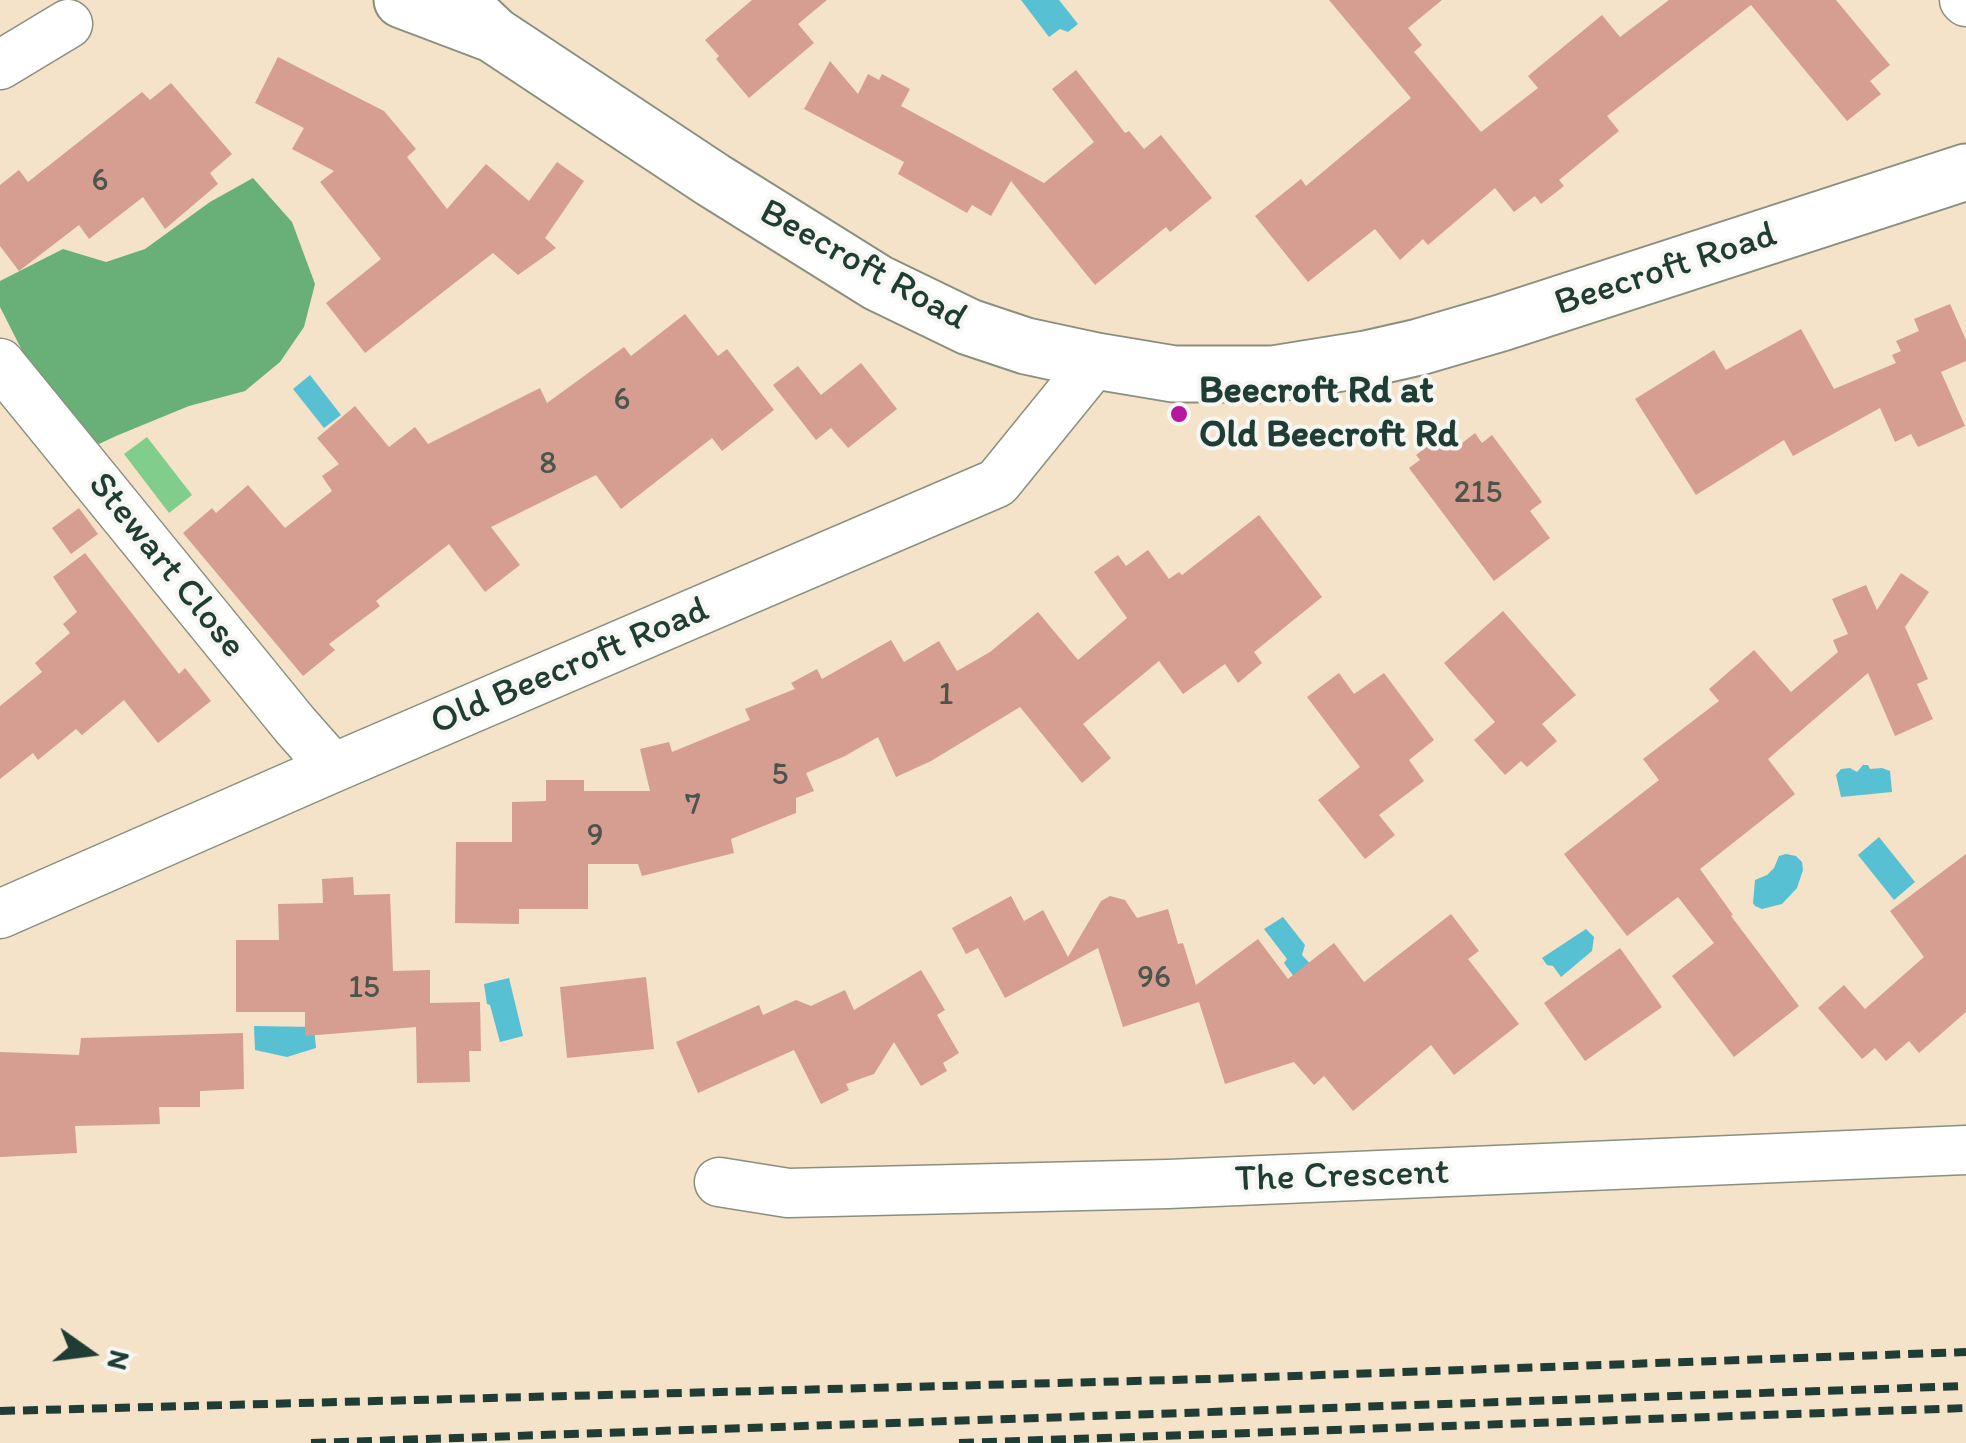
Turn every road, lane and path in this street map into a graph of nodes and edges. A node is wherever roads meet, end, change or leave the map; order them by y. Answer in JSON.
{"nodes":[{"id":1,"x":402,"y":0,"type":"edge"},
{"id":2,"x":476,"y":18,"type":"edge"},
{"id":3,"x":68,"y":24,"type":"dead end"},
{"id":4,"x":0,"y":65,"type":"edge"},
{"id":5,"x":1966,"y":172,"type":"edge"},
{"id":6,"x":1096,"y":362,"type":"junction"},
{"id":7,"x":0,"y":363,"type":"edge"},
{"id":8,"x":333,"y":768,"type":"junction"},
{"id":9,"x":0,"y":914,"type":"edge"},
{"id":10,"x":1966,"y":1150,"type":"edge"},
{"id":11,"x":719,"y":1182,"type":"dead end"}],
"edges":[{"from":1,"to":2,"type":"main road","name":"Beecroft Road"},
{"from":2,"to":6,"type":"main road","name":"Beecroft Road"},
{"from":3,"to":4,"type":"street"},
{"from":5,"to":6,"type":"main road","name":"Beecroft Road"},
{"from":6,"to":8,"type":"street","name":"Old Beecroft Road"},
{"from":7,"to":8,"type":"street","name":"Stewart Close"},
{"from":8,"to":9,"type":"street","name":"Old Beecroft Road"},
{"from":10,"to":11,"type":"street","name":"The Crescent"}]}
